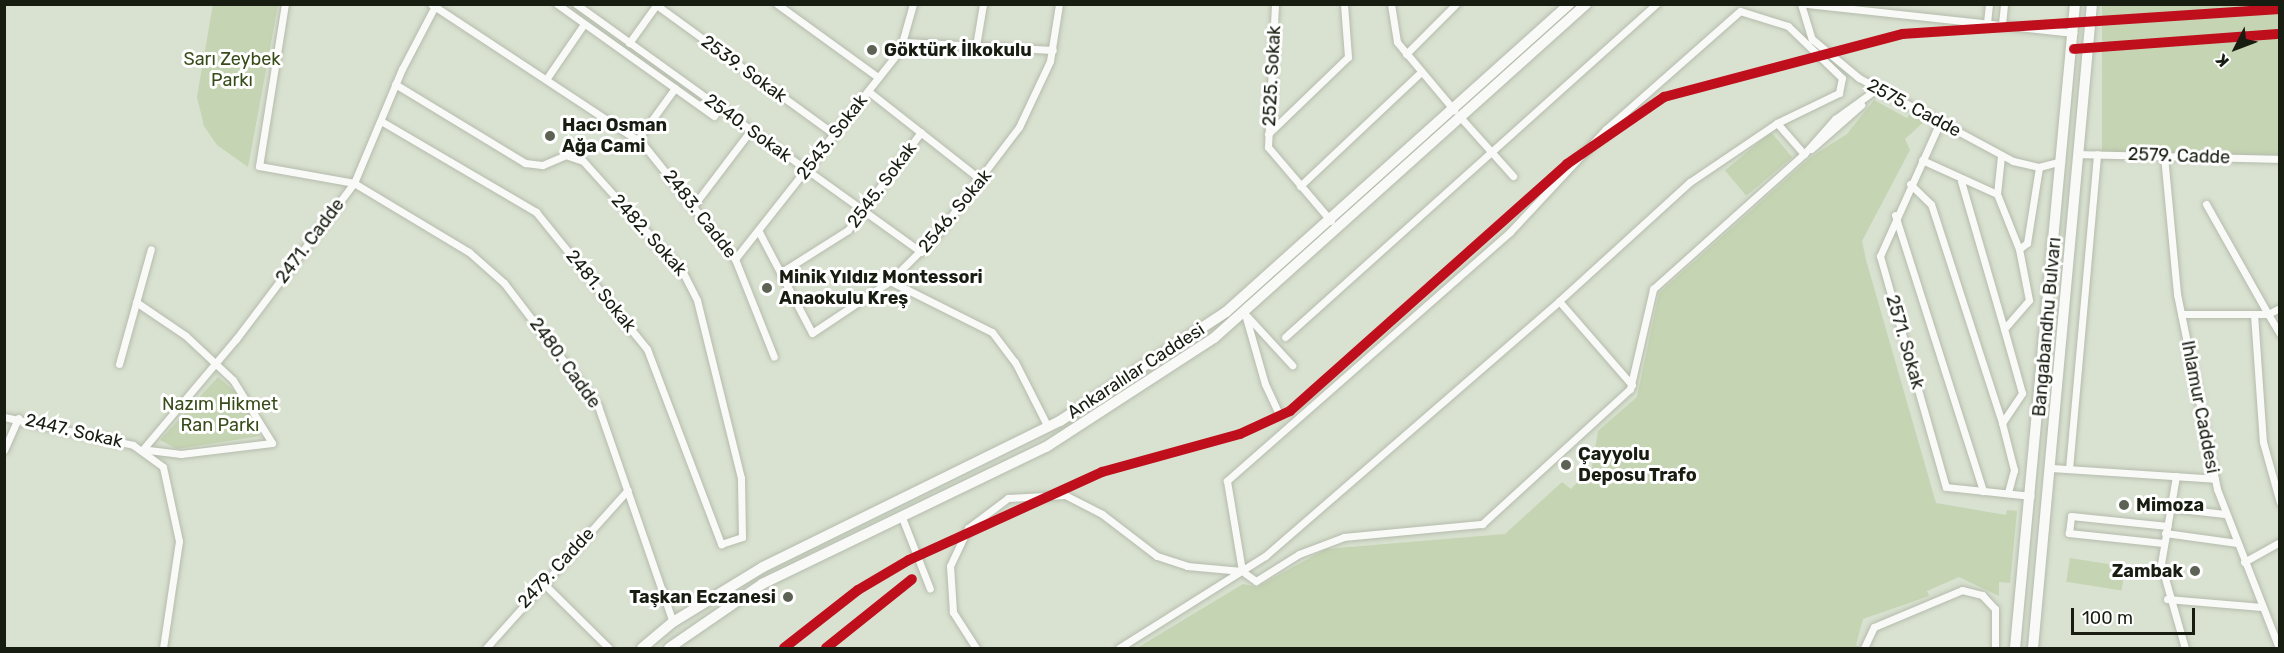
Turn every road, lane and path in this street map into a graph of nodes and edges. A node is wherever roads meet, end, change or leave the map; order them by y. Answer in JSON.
{"nodes":[{"id":1,"x":285,"y":4,"type":"edge"},
{"id":2,"x":557,"y":4,"type":"edge"},
{"id":3,"x":576,"y":4,"type":"edge"},
{"id":4,"x":777,"y":4,"type":"edge"},
{"id":5,"x":913,"y":4,"type":"edge"},
{"id":6,"x":983,"y":4,"type":"edge"},
{"id":7,"x":1059,"y":4,"type":"edge"},
{"id":8,"x":1275,"y":4,"type":"edge"},
{"id":9,"x":1344,"y":4,"type":"edge"},
{"id":10,"x":1391,"y":4,"type":"edge"},
{"id":11,"x":1456,"y":4,"type":"edge"},
{"id":12,"x":1569,"y":4,"type":"edge"},
{"id":13,"x":1586,"y":4,"type":"edge"},
{"id":14,"x":1656,"y":4,"type":"edge"},
{"id":15,"x":1801,"y":4,"type":"edge"},
{"id":16,"x":1807,"y":4,"type":"edge"},
{"id":17,"x":1989,"y":4,"type":"edge"},
{"id":18,"x":2004,"y":4,"type":"edge"},
{"id":19,"x":2075,"y":4,"type":"edge"},
{"id":20,"x":2092,"y":4,"type":"edge"},
{"id":21,"x":434,"y":5,"type":"edge"},
{"id":22,"x":656,"y":5,"type":"edge"},
{"id":23,"x":1864,"y":7,"type":"edge"},
{"id":24,"x":1877,"y":8,"type":"edge"},
{"id":25,"x":1987,"y":23,"type":"junction"},
{"id":26,"x":584,"y":24,"type":"junction"},
{"id":27,"x":2002,"y":24,"type":"junction"},
{"id":28,"x":2073,"y":33,"type":"junction"},
{"id":29,"x":905,"y":42,"type":"junction"},
{"id":30,"x":629,"y":43,"type":"junction"},
{"id":31,"x":976,"y":46,"type":"junction"},
{"id":32,"x":1053,"y":50,"type":"junction"},
{"id":33,"x":1406,"y":54,"type":"junction"},
{"id":34,"x":658,"y":63,"type":"junction"},
{"id":35,"x":652,"y":72,"type":"junction"},
{"id":36,"x":1421,"y":72,"type":"junction"},
{"id":37,"x":879,"y":77,"type":"junction"},
{"id":38,"x":547,"y":78,"type":"junction"},
{"id":39,"x":395,"y":84,"type":"junction"},
{"id":40,"x":675,"y":88,"type":"junction"},
{"id":41,"x":1878,"y":88,"type":"junction"},
{"id":42,"x":868,"y":91,"type":"junction"},
{"id":43,"x":1457,"y":114,"type":"junction"},
{"id":44,"x":714,"y":116,"type":"dead end"},
{"id":45,"x":381,"y":121,"type":"junction"},
{"id":46,"x":1940,"y":122,"type":"junction"},
{"id":47,"x":1777,"y":123,"type":"junction"},
{"id":48,"x":751,"y":130,"type":"junction"},
{"id":49,"x":921,"y":132,"type":"junction"},
{"id":50,"x":834,"y":134,"type":"junction"},
{"id":51,"x":1268,"y":134,"type":"junction"},
{"id":52,"x":638,"y":139,"type":"junction"},
{"id":53,"x":1492,"y":152,"type":"junction"},
{"id":54,"x":1804,"y":154,"type":"junction"},
{"id":55,"x":2078,"y":154,"type":"junction"},
{"id":56,"x":2097,"y":154,"type":"junction"},
{"id":57,"x":2001,"y":155,"type":"junction"},
{"id":58,"x":2164,"y":156,"type":"junction"},
{"id":59,"x":2280,"y":159,"type":"edge"},
{"id":60,"x":1922,"y":160,"type":"junction"},
{"id":61,"x":2061,"y":161,"type":"junction"},
{"id":62,"x":2039,"y":167,"type":"junction"},
{"id":63,"x":807,"y":170,"type":"junction"},
{"id":64,"x":1513,"y":176,"type":"dead end"},
{"id":65,"x":981,"y":180,"type":"junction"},
{"id":66,"x":1961,"y":181,"type":"junction"},
{"id":67,"x":354,"y":183,"type":"junction"},
{"id":68,"x":1910,"y":184,"type":"junction"},
{"id":69,"x":1300,"y":186,"type":"junction"},
{"id":70,"x":1997,"y":194,"type":"junction"},
{"id":71,"x":2206,"y":204,"type":"dead end"},
{"id":72,"x":694,"y":205,"type":"junction"},
{"id":73,"x":865,"y":211,"type":"junction"},
{"id":74,"x":1895,"y":215,"type":"junction"},
{"id":75,"x":1331,"y":222,"type":"junction"},
{"id":76,"x":759,"y":232,"type":"junction"},
{"id":77,"x":151,"y":249,"type":"dead end"},
{"id":78,"x":2019,"y":249,"type":"junction"},
{"id":79,"x":921,"y":252,"type":"junction"},
{"id":80,"x":735,"y":259,"type":"junction"},
{"id":81,"x":780,"y":273,"type":"junction"},
{"id":82,"x":890,"y":281,"type":"junction"},
{"id":83,"x":1559,"y":301,"type":"junction"},
{"id":84,"x":136,"y":302,"type":"junction"},
{"id":85,"x":2280,"y":308,"type":"edge"},
{"id":86,"x":1245,"y":314,"type":"junction"},
{"id":87,"x":2181,"y":314,"type":"junction"},
{"id":88,"x":2254,"y":314,"type":"junction"},
{"id":89,"x":2268,"y":314,"type":"junction"},
{"id":90,"x":2004,"y":329,"type":"junction"},
{"id":91,"x":2280,"y":334,"type":"edge"},
{"id":92,"x":1285,"y":338,"type":"dead end"},
{"id":93,"x":774,"y":357,"type":"dead end"},
{"id":94,"x":217,"y":363,"type":"junction"},
{"id":95,"x":119,"y":364,"type":"dead end"},
{"id":96,"x":1292,"y":365,"type":"dead end"},
{"id":97,"x":1632,"y":385,"type":"junction"},
{"id":98,"x":1280,"y":414,"type":"dead end"},
{"id":99,"x":4,"y":417,"type":"edge"},
{"id":100,"x":18,"y":418,"type":"junction"},
{"id":101,"x":2002,"y":423,"type":"junction"},
{"id":102,"x":1048,"y":427,"type":"junction"},
{"id":103,"x":1055,"y":442,"type":"junction"},
{"id":104,"x":143,"y":449,"type":"junction"},
{"id":105,"x":4,"y":450,"type":"edge"},
{"id":106,"x":2051,"y":468,"type":"junction"},
{"id":107,"x":2069,"y":469,"type":"junction"},
{"id":108,"x":2176,"y":476,"type":"junction"},
{"id":109,"x":2215,"y":479,"type":"junction"},
{"id":110,"x":628,"y":490,"type":"junction"},
{"id":111,"x":1983,"y":491,"type":"junction"},
{"id":112,"x":2008,"y":494,"type":"junction"},
{"id":113,"x":2032,"y":496,"type":"junction"},
{"id":114,"x":2280,"y":503,"type":"edge"},
{"id":115,"x":2170,"y":508,"type":"junction"},
{"id":116,"x":2225,"y":513,"type":"junction"},
{"id":117,"x":901,"y":515,"type":"junction"},
{"id":118,"x":2166,"y":530,"type":"junction"},
{"id":119,"x":2280,"y":542,"type":"edge"},
{"id":120,"x":2163,"y":543,"type":"junction"},
{"id":121,"x":2237,"y":543,"type":"junction"},
{"id":122,"x":721,"y":544,"type":"joint"},
{"id":123,"x":792,"y":552,"type":"junction"},
{"id":124,"x":2244,"y":562,"type":"junction"},
{"id":125,"x":799,"y":565,"type":"junction"},
{"id":126,"x":1242,"y":571,"type":"junction"},
{"id":127,"x":544,"y":584,"type":"junction"},
{"id":128,"x":930,"y":589,"type":"dead end"},
{"id":129,"x":2167,"y":599,"type":"junction"},
{"id":130,"x":2262,"y":607,"type":"junction"},
{"id":131,"x":673,"y":622,"type":"junction"},
{"id":132,"x":681,"y":639,"type":"junction"},
{"id":133,"x":163,"y":648,"type":"edge"},
{"id":134,"x":486,"y":648,"type":"edge"},
{"id":135,"x":609,"y":648,"type":"edge"},
{"id":136,"x":642,"y":648,"type":"edge"},
{"id":137,"x":669,"y":648,"type":"edge"},
{"id":138,"x":976,"y":648,"type":"edge"},
{"id":139,"x":1119,"y":648,"type":"edge"},
{"id":140,"x":1864,"y":648,"type":"edge"},
{"id":141,"x":1995,"y":648,"type":"edge"},
{"id":142,"x":2015,"y":648,"type":"edge"},
{"id":143,"x":2033,"y":648,"type":"edge"},
{"id":144,"x":2185,"y":648,"type":"edge"},
{"id":145,"x":2279,"y":648,"type":"edge"}],
"edges":[{"from":1,"to":67,"type":"street"},
{"from":2,"to":26,"type":"street"},
{"from":3,"to":30,"type":"street","name":"2540. Sokak"},
{"from":4,"to":37,"type":"street"},
{"from":5,"to":29,"type":"street"},
{"from":6,"to":31,"type":"street"},
{"from":7,"to":32,"type":"street","name":"2546. Sokak"},
{"from":8,"to":51,"type":"street","name":"2525. Sokak"},
{"from":9,"to":51,"type":"street"},
{"from":10,"to":33,"type":"street"},
{"from":11,"to":33,"type":"street"},
{"from":12,"to":43,"type":"main road","name":"Ankaralılar Caddesi"},
{"from":13,"to":43,"type":"main road","name":"Ankaralılar Caddesi"},
{"from":14,"to":53,"type":"street"},
{"from":15,"to":41,"type":"street","name":"2575. Cadde"},
{"from":16,"to":23,"type":"street"},
{"from":17,"to":25,"type":"street"},
{"from":18,"to":27,"type":"street"},
{"from":19,"to":28,"type":"main road","name":"Bangabandhu Bulvarı"},
{"from":20,"to":55,"type":"main road","name":"Bangabandhu Bulvarı"},
{"from":21,"to":38,"type":"street","name":"2483. Cadde"},
{"from":21,"to":39,"type":"street","name":"2471. Cadde"},
{"from":22,"to":30,"type":"street"},
{"from":22,"to":50,"type":"street","name":"2539. Sokak"},
{"from":23,"to":24,"type":"street"},
{"from":24,"to":25,"type":"street"},
{"from":25,"to":27,"type":"street"},
{"from":26,"to":35,"type":"street"},
{"from":26,"to":38,"type":"street"},
{"from":27,"to":28,"type":"street"},
{"from":28,"to":61,"type":"main road","name":"Bangabandhu Bulvarı"},
{"from":29,"to":31,"type":"street"},
{"from":29,"to":37,"type":"street","name":"2543. Sokak"},
{"from":30,"to":34,"type":"street","name":"2540. Sokak"},
{"from":31,"to":32,"type":"street"},
{"from":32,"to":65,"type":"street","name":"2546. Sokak"},
{"from":33,"to":36,"type":"street"},
{"from":34,"to":35,"type":"street"},
{"from":34,"to":48,"type":"street","name":"2540. Sokak"},
{"from":35,"to":40,"type":"street"},
{"from":36,"to":43,"type":"street"},
{"from":36,"to":69,"type":"street"},
{"from":37,"to":42,"type":"street","name":"2543. Sokak"},
{"from":38,"to":52,"type":"street","name":"2483. Cadde"},
{"from":39,"to":45,"type":"street","name":"2471. Cadde"},
{"from":39,"to":122,"type":"street","name":"2482. Sokak"},
{"from":40,"to":44,"type":"street"},
{"from":40,"to":52,"type":"street"},
{"from":41,"to":46,"type":"street","name":"2575. Cadde"},
{"from":41,"to":54,"type":"street"},
{"from":42,"to":49,"type":"street"},
{"from":42,"to":50,"type":"street","name":"2543. Sokak"},
{"from":43,"to":53,"type":"street"},
{"from":43,"to":75,"type":"main road","name":"Ankaralılar Caddesi"},
{"from":43,"to":86,"type":"main road","name":"Ankaralılar Caddesi"},
{"from":45,"to":67,"type":"street","name":"2471. Cadde"},
{"from":45,"to":122,"type":"street","name":"2481. Sokak"},
{"from":46,"to":57,"type":"street","name":"2575. Cadde"},
{"from":46,"to":60,"type":"street","name":"2571. Sokak"},
{"from":47,"to":54,"type":"street"},
{"from":47,"to":83,"type":"street"},
{"from":47,"to":126,"type":"street"},
{"from":48,"to":63,"type":"street","name":"2540. Sokak"},
{"from":48,"to":72,"type":"street"},
{"from":49,"to":65,"type":"street"},
{"from":49,"to":73,"type":"street","name":"2545. Sokak"},
{"from":50,"to":63,"type":"street","name":"2543. Sokak"},
{"from":51,"to":69,"type":"street","name":"2525. Sokak"},
{"from":52,"to":72,"type":"street","name":"2483. Cadde"},
{"from":53,"to":64,"type":"street"},
{"from":53,"to":92,"type":"street"},
{"from":54,"to":97,"type":"street"},
{"from":55,"to":56,"type":"street","name":"2579. Cadde"},
{"from":55,"to":61,"type":"main road"},
{"from":55,"to":106,"type":"main road","name":"Bangabandhu Bulvarı"},
{"from":56,"to":58,"type":"street","name":"2579. Cadde"},
{"from":56,"to":107,"type":"street"},
{"from":57,"to":62,"type":"street","name":"2575. Cadde"},
{"from":57,"to":70,"type":"street"},
{"from":58,"to":59,"type":"street","name":"2579. Cadde"},
{"from":58,"to":87,"type":"street","name":"Ihlamur Caddesi"},
{"from":60,"to":66,"type":"street"},
{"from":60,"to":68,"type":"street","name":"2571. Sokak"},
{"from":61,"to":62,"type":"street"},
{"from":61,"to":113,"type":"main road","name":"Bangabandhu Bulvarı"},
{"from":62,"to":78,"type":"street"},
{"from":63,"to":73,"type":"street","name":"2540. Sokak"},
{"from":63,"to":76,"type":"street","name":"2543. Sokak"},
{"from":65,"to":79,"type":"street","name":"2546. Sokak"},
{"from":66,"to":70,"type":"street"},
{"from":66,"to":90,"type":"street"},
{"from":67,"to":94,"type":"street","name":"2471. Cadde"},
{"from":67,"to":110,"type":"street","name":"2480. Cadde"},
{"from":68,"to":74,"type":"street","name":"2571. Sokak"},
{"from":68,"to":101,"type":"street"},
{"from":69,"to":75,"type":"street"},
{"from":70,"to":78,"type":"street"},
{"from":71,"to":89,"type":"street"},
{"from":72,"to":80,"type":"street","name":"2483. Cadde"},
{"from":73,"to":79,"type":"street","name":"2540. Sokak"},
{"from":73,"to":81,"type":"street","name":"2545. Sokak"},
{"from":74,"to":111,"type":"street"},
{"from":74,"to":111,"type":"street","name":"2571. Sokak"},
{"from":75,"to":102,"type":"main road","name":"Ankaralılar Caddesi"},
{"from":76,"to":80,"type":"street","name":"2543. Sokak"},
{"from":76,"to":81,"type":"street"},
{"from":77,"to":84,"type":"street"},
{"from":78,"to":90,"type":"street"},
{"from":79,"to":82,"type":"street","name":"2546. Sokak"},
{"from":80,"to":93,"type":"street","name":"2483. Cadde"},
{"from":81,"to":82,"type":"street","name":"2546. Sokak"},
{"from":82,"to":102,"type":"street"},
{"from":83,"to":97,"type":"street"},
{"from":83,"to":126,"type":"street"},
{"from":84,"to":94,"type":"street"},
{"from":84,"to":95,"type":"street"},
{"from":85,"to":89,"type":"street"},
{"from":86,"to":96,"type":"street"},
{"from":86,"to":98,"type":"street"},
{"from":86,"to":103,"type":"main road","name":"Ankaralılar Caddesi"},
{"from":87,"to":88,"type":"street"},
{"from":87,"to":109,"type":"street","name":"Ihlamur Caddesi"},
{"from":88,"to":89,"type":"street"},
{"from":88,"to":114,"type":"street"},
{"from":89,"to":91,"type":"street"},
{"from":90,"to":101,"type":"street"},
{"from":94,"to":104,"type":"street","name":"2471. Cadde"},
{"from":94,"to":104,"type":"street","name":"2447. Sokak"},
{"from":97,"to":126,"type":"street"},
{"from":99,"to":100,"type":"street","name":"2447. Sokak"},
{"from":100,"to":104,"type":"street","name":"2447. Sokak"},
{"from":100,"to":105,"type":"street"},
{"from":101,"to":112,"type":"street"},
{"from":102,"to":103,"type":"main road"},
{"from":102,"to":123,"type":"main road","name":"Ankaralılar Caddesi"},
{"from":103,"to":117,"type":"main road","name":"Ankaralılar Caddesi"},
{"from":104,"to":133,"type":"street"},
{"from":106,"to":107,"type":"street"},
{"from":106,"to":143,"type":"main road","name":"Bangabandhu Bulvarı"},
{"from":107,"to":108,"type":"street"},
{"from":108,"to":109,"type":"street"},
{"from":108,"to":115,"type":"street"},
{"from":109,"to":116,"type":"street","name":"Ihlamur Caddesi"},
{"from":110,"to":127,"type":"street","name":"2479. Cadde"},
{"from":110,"to":131,"type":"street","name":"2480. Cadde"},
{"from":111,"to":112,"type":"street","name":"2571. Sokak"},
{"from":112,"to":113,"type":"street","name":"2571. Sokak"},
{"from":113,"to":142,"type":"main road","name":"Bangabandhu Bulvarı"},
{"from":115,"to":116,"type":"street"},
{"from":115,"to":118,"type":"street"},
{"from":116,"to":121,"type":"street","name":"Ihlamur Caddesi"},
{"from":117,"to":125,"type":"main road","name":"Ankaralılar Caddesi"},
{"from":117,"to":128,"type":"street"},
{"from":118,"to":120,"type":"street"},
{"from":118,"to":120,"type":"street"},
{"from":118,"to":121,"type":"street"},
{"from":119,"to":124,"type":"street"},
{"from":120,"to":129,"type":"street"},
{"from":121,"to":124,"type":"street","name":"Ihlamur Caddesi"},
{"from":123,"to":125,"type":"main road"},
{"from":123,"to":131,"type":"main road","name":"Ankaralılar Caddesi"},
{"from":124,"to":130,"type":"street","name":"Ihlamur Caddesi"},
{"from":125,"to":132,"type":"main road","name":"Ankaralılar Caddesi"},
{"from":126,"to":138,"type":"street"},
{"from":126,"to":139,"type":"street"},
{"from":127,"to":134,"type":"street","name":"2479. Cadde"},
{"from":127,"to":135,"type":"street"},
{"from":129,"to":130,"type":"street"},
{"from":129,"to":144,"type":"street"},
{"from":130,"to":145,"type":"street","name":"Ihlamur Caddesi"},
{"from":131,"to":132,"type":"main road"},
{"from":131,"to":136,"type":"main road","name":"Ankaralılar Caddesi"},
{"from":132,"to":137,"type":"main road","name":"Ankaralılar Caddesi"},
{"from":140,"to":141,"type":"street"}]}
